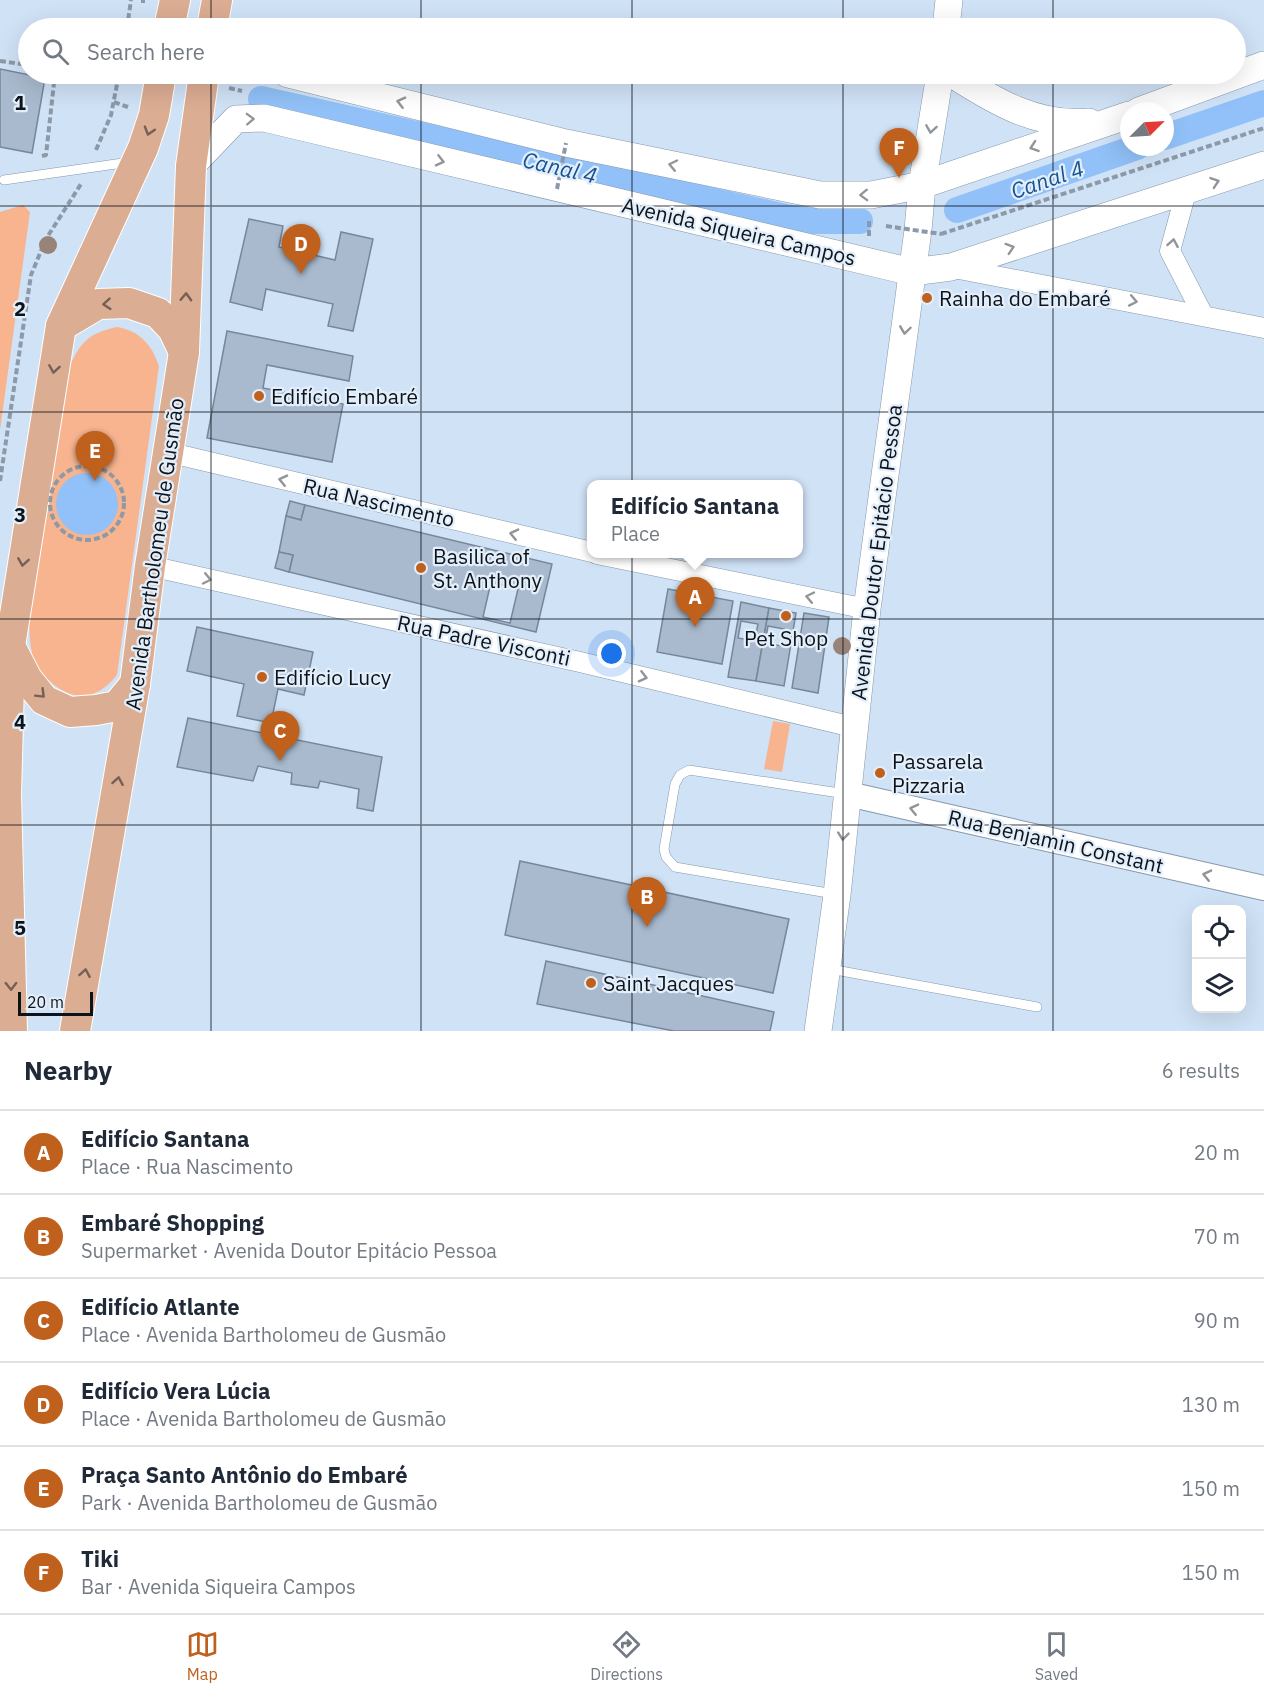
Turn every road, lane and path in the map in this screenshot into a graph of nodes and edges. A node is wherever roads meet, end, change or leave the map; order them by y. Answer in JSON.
{"nodes":[{"id":1,"x":131,"y":0,"type":"edge"},
{"id":2,"x":175,"y":0,"type":"edge"},
{"id":3,"x":218,"y":0,"type":"edge"},
{"id":4,"x":949,"y":0,"type":"edge"},
{"id":5,"x":128,"y":18,"type":"edge"},
{"id":6,"x":171,"y":18,"type":"edge"},
{"id":7,"x":214,"y":18,"type":"edge"},
{"id":8,"x":947,"y":18,"type":"edge"},
{"id":9,"x":0,"y":61,"type":"edge"},
{"id":10,"x":18,"y":64,"type":"edge"},
{"id":11,"x":1264,"y":65,"type":"edge"},
{"id":12,"x":1246,"y":72,"type":"edge"},
{"id":13,"x":54,"y":84,"type":"edge"},
{"id":14,"x":117,"y":84,"type":"edge"},
{"id":15,"x":160,"y":84,"type":"edge"},
{"id":16,"x":203,"y":84,"type":"edge"},
{"id":17,"x":328,"y":84,"type":"edge"},
{"id":18,"x":938,"y":84,"type":"edge"},
{"id":19,"x":967,"y":84,"type":"edge"},
{"id":20,"x":1212,"y":84,"type":"edge"},
{"id":21,"x":1163,"y":102,"type":"edge"},
{"id":22,"x":1120,"y":116,"type":"edge"},
{"id":23,"x":1120,"y":117,"type":"edge"},
{"id":24,"x":1264,"y":128,"type":"edge"},
{"id":25,"x":566,"y":143,"type":"junction"},
{"id":26,"x":37,"y":157,"type":"dead end"},
{"id":27,"x":138,"y":161,"type":"junction"},
{"id":28,"x":1264,"y":165,"type":"edge"},
{"id":29,"x":191,"y":166,"type":"junction"},
{"id":30,"x":89,"y":167,"type":"junction"},
{"id":31,"x":4,"y":180,"type":"dead end"},
{"id":32,"x":922,"y":185,"type":"junction"},
{"id":33,"x":557,"y":189,"type":"junction"},
{"id":34,"x":1186,"y":192,"type":"junction"},
{"id":35,"x":929,"y":232,"type":"junction"},
{"id":36,"x":886,"y":237,"type":"dead end"},
{"id":37,"x":951,"y":267,"type":"junction"},
{"id":38,"x":912,"y":272,"type":"junction"},
{"id":39,"x":1203,"y":315,"type":"junction"},
{"id":40,"x":61,"y":326,"type":"junction"},
{"id":41,"x":1264,"y":327,"type":"edge"},
{"id":42,"x":184,"y":352,"type":"junction"},
{"id":43,"x":168,"y":452,"type":"junction"},
{"id":44,"x":71,"y":469,"type":"joint"},
{"id":45,"x":0,"y":476,"type":"edge"},
{"id":46,"x":10,"y":478,"type":"dead end"},
{"id":47,"x":0,"y":481,"type":"edge"},
{"id":48,"x":587,"y":551,"type":"edge"},
{"id":49,"x":617,"y":558,"type":"edge"},
{"id":50,"x":150,"y":566,"type":"junction"},
{"id":51,"x":867,"y":609,"type":"junction"},
{"id":52,"x":10,"y":646,"type":"junction"},
{"id":53,"x":135,"y":684,"type":"junction"},
{"id":54,"x":853,"y":728,"type":"junction"},
{"id":55,"x":848,"y":794,"type":"junction"},
{"id":56,"x":1264,"y":888,"type":"edge"},
{"id":57,"x":837,"y":895,"type":"junction"},
{"id":58,"x":825,"y":968,"type":"junction"},
{"id":59,"x":1037,"y":1007,"type":"dead end"},
{"id":60,"x":12,"y":1031,"type":"edge"},
{"id":61,"x":75,"y":1031,"type":"edge"},
{"id":62,"x":818,"y":1031,"type":"edge"}],
"edges":[{"from":1,"to":5,"type":"path"},
{"from":2,"to":6,"type":"main road"},
{"from":3,"to":7,"type":"main road"},
{"from":4,"to":8,"type":"main road"},
{"from":9,"to":10,"type":"path"},
{"from":11,"to":12,"type":"main road"},
{"from":13,"to":26,"type":"path"},
{"from":14,"to":30,"type":"path"},
{"from":15,"to":27,"type":"main road","one_way":true},
{"from":16,"to":29,"type":"main road","name":"Avenida Bartholomeu de Gusmão"},
{"from":25,"to":17,"type":"main road","one_way":true},
{"from":18,"to":32,"type":"main road","name":"Avenida Doutor Epitácio Pessoa","one_way":true},
{"from":19,"to":22,"type":"main road"},
{"from":20,"to":21,"type":"main road"},
{"from":23,"to":32,"type":"main road","one_way":true},
{"from":24,"to":35,"type":"path"},
{"from":32,"to":25,"type":"main road","one_way":true},
{"from":25,"to":33,"type":"path","bridge":true},
{"from":27,"to":30,"type":"lane"},
{"from":27,"to":40,"type":"main road"},
{"from":34,"to":28,"type":"main road","name":"Avenida Siqueira Campos","one_way":true},
{"from":29,"to":33,"type":"main road","name":"Avenida Siqueira Campos","one_way":true},
{"from":42,"to":29,"type":"main road","name":"Avenida Bartholomeu de Gusmão","one_way":true},
{"from":30,"to":31,"type":"lane"},
{"from":30,"to":45,"type":"path"},
{"from":32,"to":35,"type":"main road","name":"Avenida Doutor Epitácio Pessoa"},
{"from":33,"to":38,"type":"main road","name":"Avenida Siqueira Campos"},
{"from":37,"to":34,"type":"main road","name":"Avenida Siqueira Campos","one_way":true},
{"from":39,"to":34,"type":"street","one_way":true},
{"from":35,"to":36,"type":"path","bridge":true},
{"from":35,"to":38,"type":"main road","name":"Avenida Doutor Epitácio Pessoa"},
{"from":37,"to":38,"type":"main road","name":"Avenida Siqueira Campos"},
{"from":37,"to":39,"type":"street","one_way":true},
{"from":38,"to":51,"type":"main road","name":"Avenida Doutor Epitácio Pessoa","one_way":true},
{"from":39,"to":41,"type":"street"},
{"from":42,"to":40,"type":"main road","one_way":true},
{"from":40,"to":52,"type":"main road","one_way":true},
{"from":42,"to":43,"type":"main road","name":"Avenida Bartholomeu de Gusmão"},
{"from":48,"to":43,"type":"street","name":"Rua Nascimento","one_way":true},
{"from":43,"to":50,"type":"main road","name":"Avenida Bartholomeu de Gusmão"},
{"from":44,"to":44,"type":"path"},
{"from":45,"to":46,"type":"path"},
{"from":45,"to":47,"type":"path"},
{"from":51,"to":49,"type":"street","one_way":true},
{"from":50,"to":53,"type":"main road","name":"Avenida Bartholomeu de Gusmão"},
{"from":50,"to":54,"type":"street","name":"Rua Padre Visconti","one_way":true},
{"from":51,"to":54,"type":"main road","name":"Avenida Doutor Epitácio Pessoa"},
{"from":52,"to":53,"type":"main road","one_way":true},
{"from":52,"to":60,"type":"main road","one_way":true},
{"from":61,"to":53,"type":"main road","name":"Avenida Bartholomeu de Gusmão","one_way":true},
{"from":54,"to":55,"type":"main road","name":"Avenida Doutor Epitácio Pessoa"},
{"from":56,"to":55,"type":"street","name":"Rua Benjamin Constant","one_way":true},
{"from":55,"to":57,"type":"main road","name":"Avenida Doutor Epitácio Pessoa","one_way":true},
{"from":55,"to":57,"type":"lane"},
{"from":57,"to":58,"type":"main road","name":"Avenida Doutor Epitácio Pessoa"},
{"from":58,"to":59,"type":"lane"},
{"from":58,"to":62,"type":"main road","name":"Avenida Doutor Epitácio Pessoa"}]}
